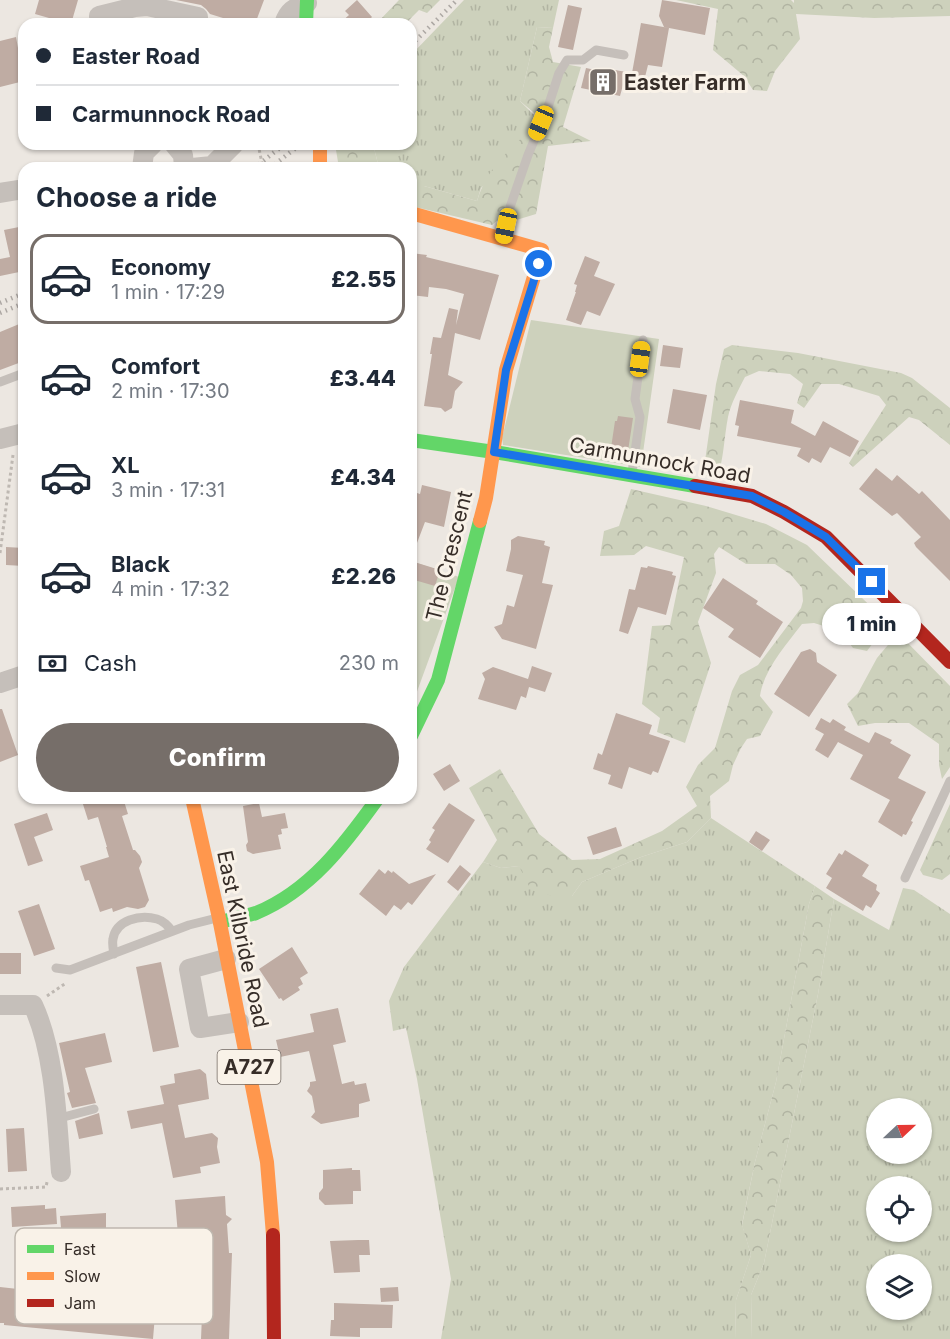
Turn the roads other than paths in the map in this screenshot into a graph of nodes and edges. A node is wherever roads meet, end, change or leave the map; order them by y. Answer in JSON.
{"nodes":[{"id":1,"x":307,"y":2,"type":"edge"},
{"id":2,"x":99,"y":16,"type":"dead end"},
{"id":3,"x":198,"y":16,"type":"dead end"},
{"id":4,"x":166,"y":17,"type":"edge"},
{"id":5,"x":285,"y":18,"type":"edge"},
{"id":6,"x":306,"y":18,"type":"edge"},
{"id":7,"x":624,"y":55,"type":"dead end"},
{"id":8,"x":228,"y":150,"type":"edge"},
{"id":9,"x":216,"y":162,"type":"edge"},
{"id":10,"x":18,"y":190,"type":"edge"},
{"id":11,"x":0,"y":194,"type":"edge"},
{"id":12,"x":417,"y":215,"type":"edge"},
{"id":13,"x":503,"y":238,"type":"junction"},
{"id":14,"x":643,"y":340,"type":"dead end"},
{"id":15,"x":18,"y":375,"type":"edge"},
{"id":16,"x":0,"y":382,"type":"edge"},
{"id":17,"x":417,"y":441,"type":"edge"},
{"id":18,"x":494,"y":452,"type":"junction"},
{"id":19,"x":632,"y":477,"type":"junction"},
{"id":20,"x":950,"y":662,"type":"edge"},
{"id":21,"x":18,"y":677,"type":"edge"},
{"id":22,"x":0,"y":683,"type":"edge"},
{"id":23,"x":417,"y":724,"type":"edge"},
{"id":24,"x":950,"y":781,"type":"edge"},
{"id":25,"x":193,"y":804,"type":"edge"},
{"id":26,"x":374,"y":804,"type":"edge"},
{"id":27,"x":905,"y":878,"type":"dead end"},
{"id":28,"x":219,"y":920,"type":"junction"},
{"id":29,"x":172,"y":931,"type":"junction"},
{"id":30,"x":114,"y":954,"type":"junction"},
{"id":31,"x":226,"y":959,"type":"junction"},
{"id":32,"x":56,"y":968,"type":"dead end"},
{"id":33,"x":0,"y":1005,"type":"edge"},
{"id":34,"x":239,"y":1022,"type":"junction"},
{"id":35,"x":94,"y":1109,"type":"dead end"},
{"id":36,"x":56,"y":1119,"type":"junction"},
{"id":37,"x":61,"y":1172,"type":"road end"},
{"id":38,"x":274,"y":1339,"type":"edge"}],
"edges":[{"from":1,"to":5,"type":"street"},
{"from":1,"to":6,"type":"main road"},
{"from":2,"to":4,"type":"street"},
{"from":3,"to":4,"type":"street"},
{"from":7,"to":13,"type":"lane"},
{"from":8,"to":9,"type":"street"},
{"from":10,"to":11,"type":"street"},
{"from":12,"to":13,"type":"main road"},
{"from":13,"to":18,"type":"main road","name":"The Crescent"},
{"from":14,"to":19,"type":"lane"},
{"from":15,"to":16,"type":"lane"},
{"from":17,"to":18,"type":"main road","name":"Carmunnock Road"},
{"from":18,"to":19,"type":"main road","name":"Carmunnock Road"},
{"from":18,"to":23,"type":"main road","name":"The Crescent"},
{"from":19,"to":20,"type":"main road","name":"Carmunnock Road"},
{"from":21,"to":22,"type":"street"},
{"from":24,"to":27,"type":"lane"},
{"from":25,"to":28,"type":"main road","name":"East Kilbride Road","number":"A727"},
{"from":26,"to":28,"type":"main road"},
{"from":28,"to":29,"type":"lane"},
{"from":28,"to":31,"type":"main road","name":"East Kilbride Road","number":"A727"},
{"from":29,"to":30,"type":"lane"},
{"from":29,"to":30,"type":"lane"},
{"from":30,"to":32,"type":"lane"},
{"from":31,"to":34,"type":"main road","name":"East Kilbride Road","number":"A727"},
{"from":31,"to":34,"type":"street"},
{"from":33,"to":36,"type":"street"},
{"from":34,"to":38,"type":"main road","name":"East Kilbride Road","number":"A727"},
{"from":35,"to":36,"type":"lane"},
{"from":36,"to":37,"type":"street"}]}
